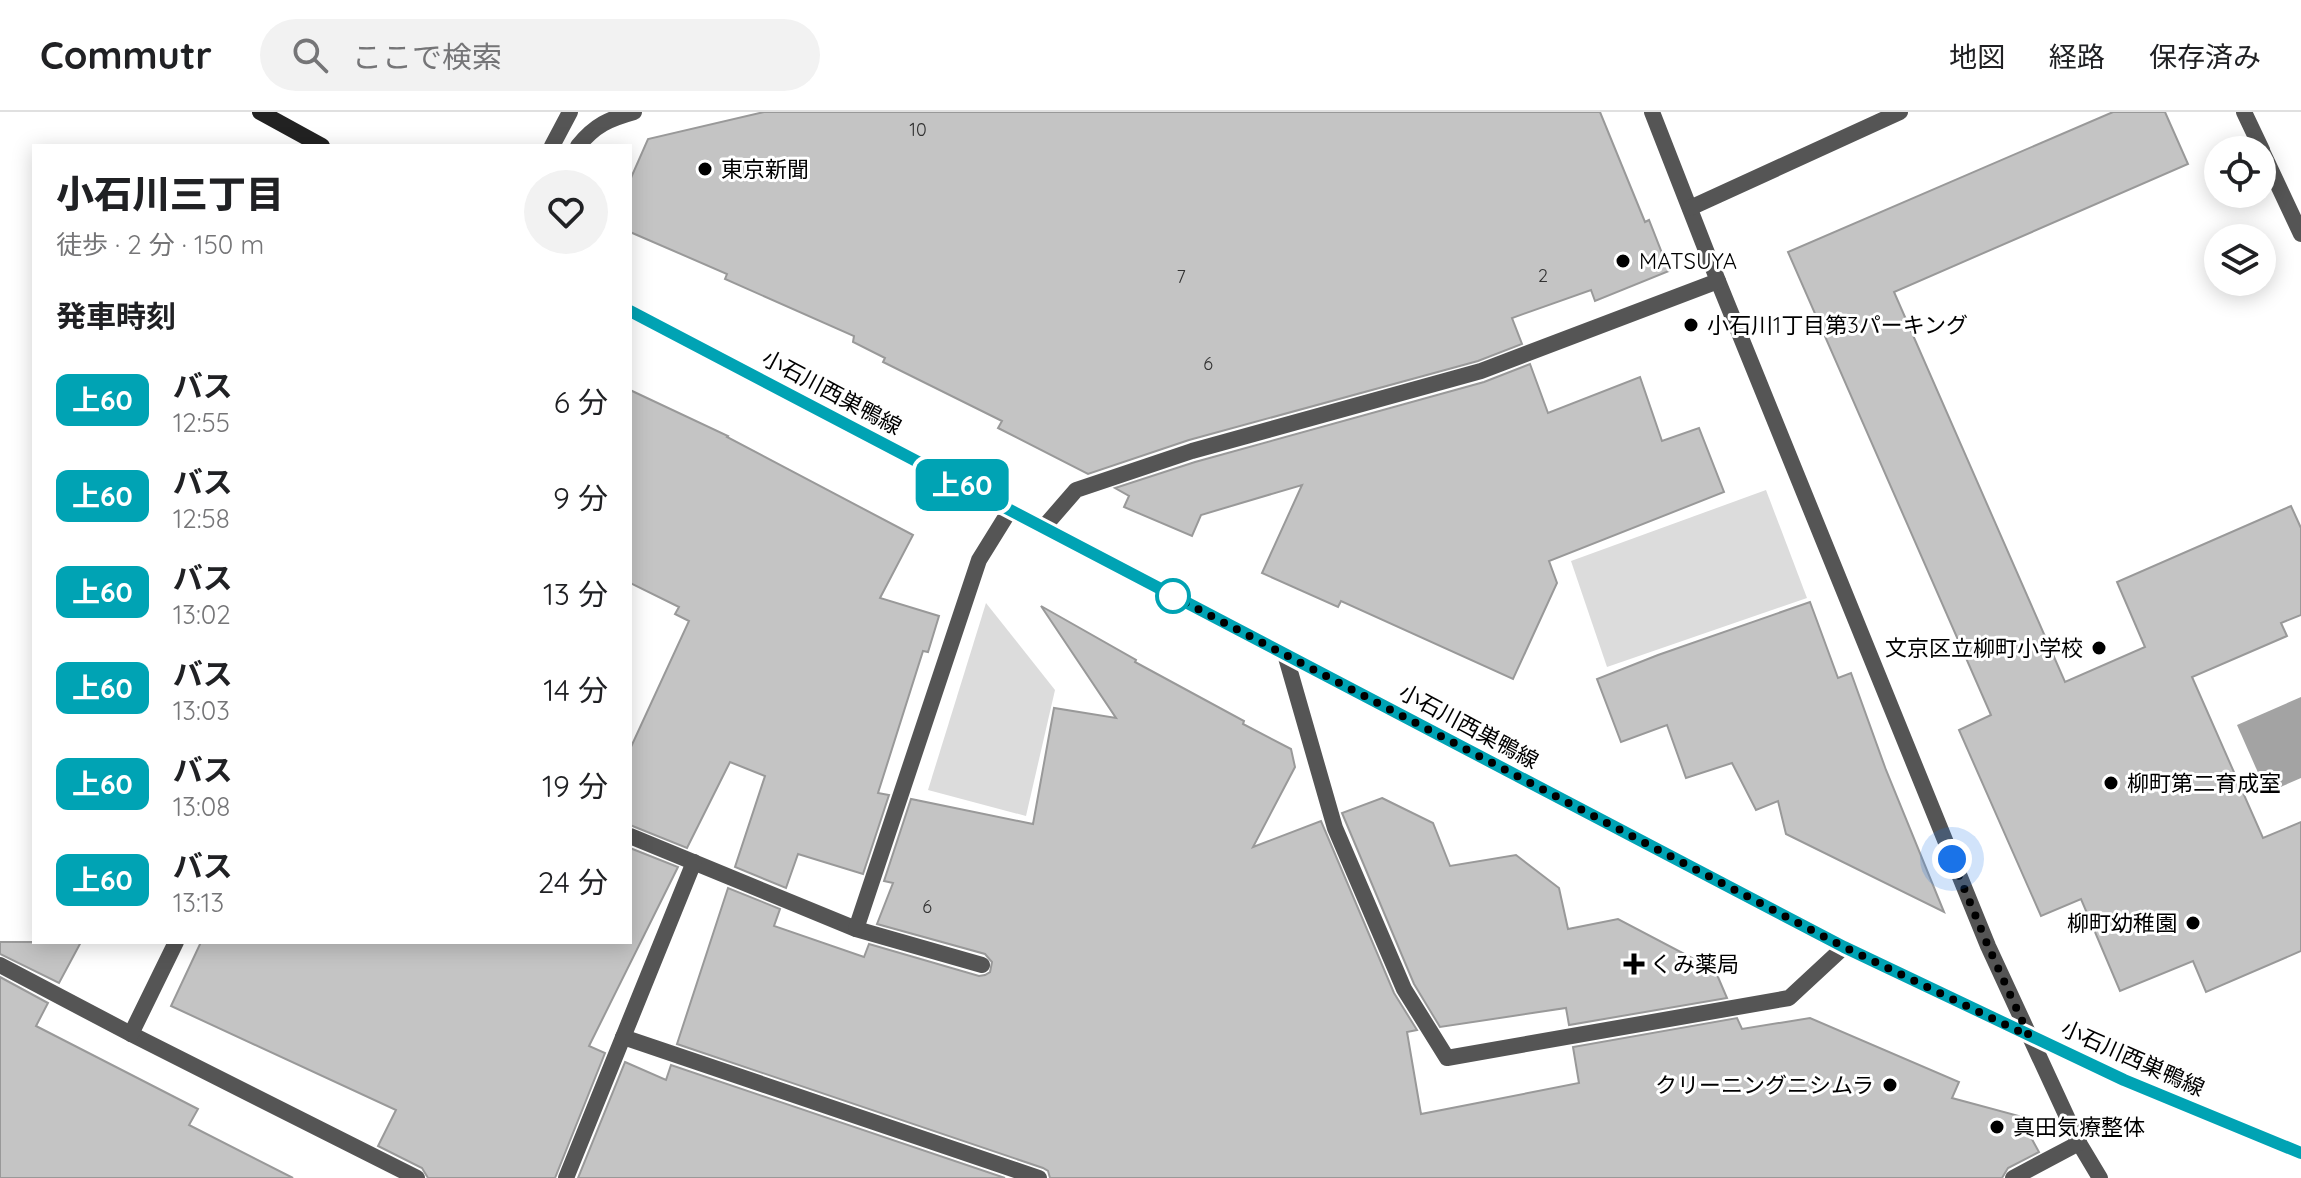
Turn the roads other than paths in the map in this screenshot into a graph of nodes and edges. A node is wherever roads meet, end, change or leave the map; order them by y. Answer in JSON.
{"nodes":[{"id":1,"x":260,"y":112,"type":"edge"},
{"id":2,"x":570,"y":112,"type":"edge"},
{"id":3,"x":634,"y":112,"type":"edge"},
{"id":4,"x":1652,"y":112,"type":"edge"},
{"id":5,"x":1900,"y":112,"type":"edge"},
{"id":6,"x":2244,"y":112,"type":"edge"},
{"id":7,"x":2255,"y":136,"type":"edge"},
{"id":8,"x":318,"y":144,"type":"edge"},
{"id":9,"x":553,"y":144,"type":"edge"},
{"id":10,"x":580,"y":144,"type":"edge"},
{"id":11,"x":2276,"y":180,"type":"edge"},
{"id":12,"x":1690,"y":208,"type":"junction"},
{"id":13,"x":2301,"y":234,"type":"edge"},
{"id":14,"x":1718,"y":281,"type":"junction"},
{"id":15,"x":632,"y":312,"type":"edge"},
{"id":16,"x":1010,"y":510,"type":"junction"},
{"id":17,"x":1043,"y":528,"type":"junction"},
{"id":18,"x":1285,"y":654,"type":"junction"},
{"id":19,"x":632,"y":837,"type":"edge"},
{"id":20,"x":694,"y":862,"type":"junction"},
{"id":21,"x":856,"y":929,"type":"junction"},
{"id":22,"x":175,"y":944,"type":"edge"},
{"id":23,"x":1844,"y":947,"type":"junction"},
{"id":24,"x":0,"y":965,"type":"edge"},
{"id":25,"x":982,"y":965,"type":"dead end"},
{"id":26,"x":131,"y":1034,"type":"junction"},
{"id":27,"x":2029,"y":1036,"type":"junction"},
{"id":28,"x":623,"y":1037,"type":"junction"},
{"id":29,"x":2079,"y":1143,"type":"junction"},
{"id":30,"x":2301,"y":1153,"type":"edge"},
{"id":31,"x":417,"y":1178,"type":"edge"},
{"id":32,"x":566,"y":1178,"type":"edge"},
{"id":33,"x":1039,"y":1178,"type":"edge"},
{"id":34,"x":2013,"y":1178,"type":"edge"},
{"id":35,"x":2100,"y":1178,"type":"edge"}],
"edges":[{"from":1,"to":8,"type":"main road"},
{"from":2,"to":9,"type":"street"},
{"from":3,"to":10,"type":"street"},
{"from":4,"to":12,"type":"street"},
{"from":5,"to":12,"type":"street"},
{"from":6,"to":7,"type":"street"},
{"from":11,"to":13,"type":"street"},
{"from":12,"to":14,"type":"street"},
{"from":14,"to":17,"type":"street"},
{"from":14,"to":27,"type":"street"},
{"from":15,"to":16,"type":"main road","name":"小石川西巣鴨線"},
{"from":16,"to":17,"type":"main road","name":"小石川西巣鴨線"},
{"from":16,"to":21,"type":"street"},
{"from":17,"to":18,"type":"main road","name":"小石川西巣鴨線"},
{"from":18,"to":23,"type":"main road","name":"小石川西巣鴨線"},
{"from":18,"to":23,"type":"street"},
{"from":19,"to":20,"type":"street"},
{"from":20,"to":21,"type":"street"},
{"from":20,"to":28,"type":"street"},
{"from":21,"to":25,"type":"street"},
{"from":22,"to":26,"type":"street"},
{"from":23,"to":27,"type":"main road","name":"小石川西巣鴨線"},
{"from":24,"to":26,"type":"street"},
{"from":26,"to":31,"type":"street"},
{"from":27,"to":29,"type":"street"},
{"from":27,"to":30,"type":"main road","name":"小石川西巣鴨線"},
{"from":28,"to":32,"type":"street"},
{"from":28,"to":33,"type":"street"},
{"from":29,"to":34,"type":"street"},
{"from":29,"to":35,"type":"street"}]}
